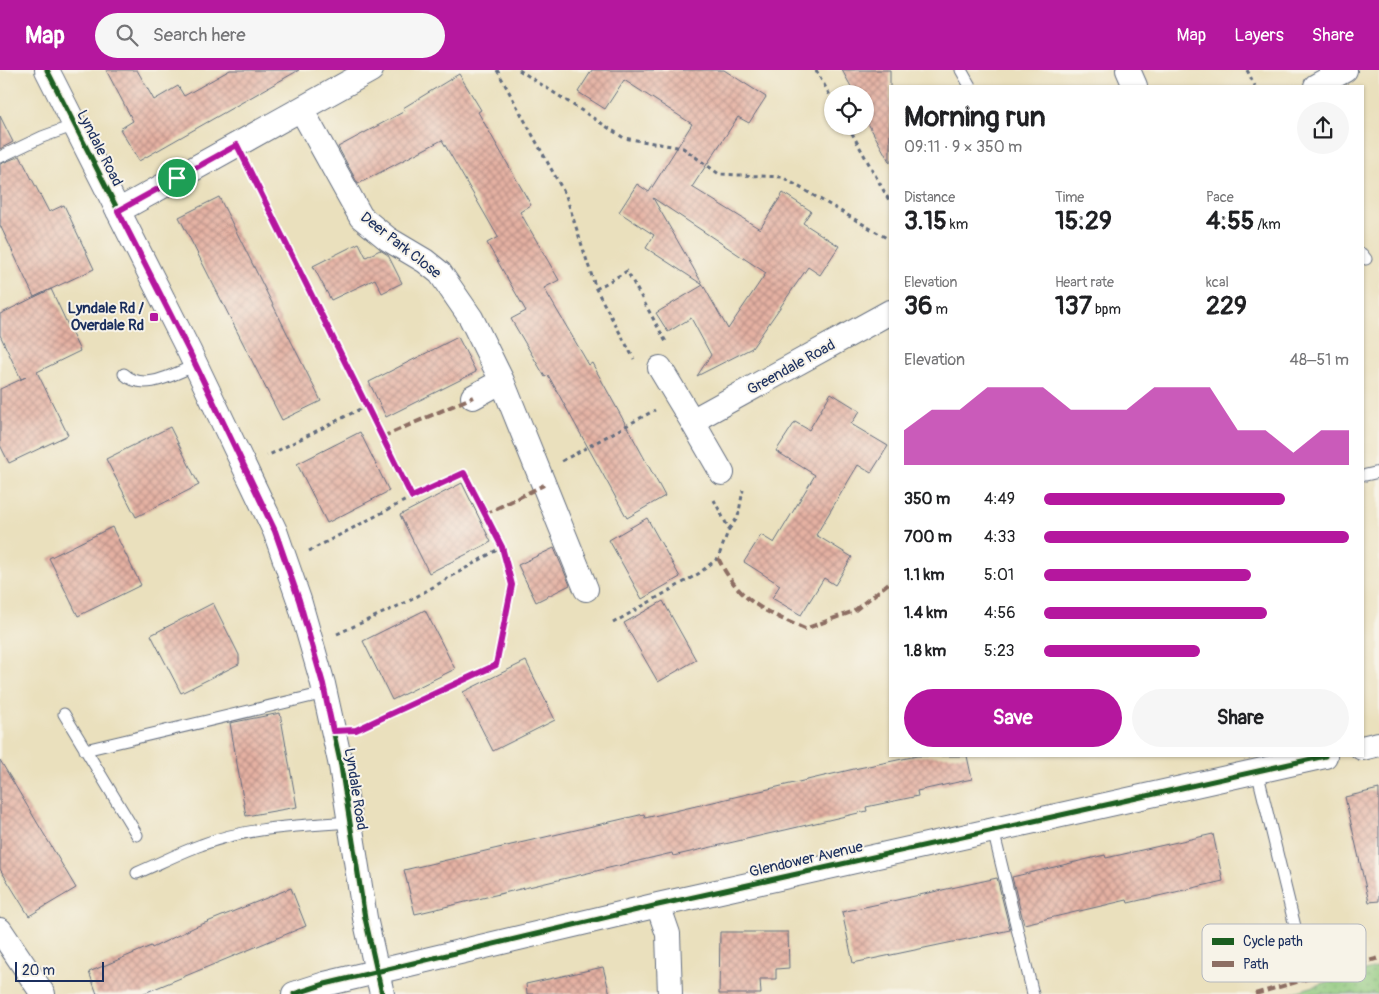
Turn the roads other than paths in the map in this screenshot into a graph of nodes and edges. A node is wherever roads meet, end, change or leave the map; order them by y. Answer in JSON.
{"nodes":[{"id":1,"x":47,"y":70,"type":"edge"},
{"id":2,"x":371,"y":70,"type":"edge"},
{"id":3,"x":961,"y":70,"type":"edge"},
{"id":4,"x":1128,"y":70,"type":"edge"},
{"id":5,"x":1346,"y":70,"type":"edge"},
{"id":6,"x":969,"y":85,"type":"edge"},
{"id":7,"x":1135,"y":85,"type":"edge"},
{"id":8,"x":1318,"y":85,"type":"edge"},
{"id":9,"x":301,"y":109,"type":"junction"},
{"id":10,"x":74,"y":125,"type":"junction"},
{"id":11,"x":0,"y":156,"type":"edge"},
{"id":12,"x":118,"y":211,"type":"junction"},
{"id":13,"x":889,"y":313,"type":"edge"},
{"id":14,"x":196,"y":365,"type":"junction"},
{"id":15,"x":660,"y":368,"type":"road end"},
{"id":16,"x":124,"y":374,"type":"dead end"},
{"id":17,"x":502,"y":381,"type":"junction"},
{"id":18,"x":473,"y":397,"type":"dead end"},
{"id":19,"x":692,"y":421,"type":"junction"},
{"id":20,"x":1379,"y":472,"type":"edge"},
{"id":21,"x":722,"y":473,"type":"dead end"},
{"id":22,"x":1366,"y":475,"type":"dead end"},
{"id":23,"x":586,"y":588,"type":"dead end"},
{"id":24,"x":325,"y":693,"type":"junction"},
{"id":25,"x":64,"y":714,"type":"dead end"},
{"id":26,"x":1379,"y":744,"type":"edge"},
{"id":27,"x":1364,"y":748,"type":"edge"},
{"id":28,"x":85,"y":750,"type":"junction"},
{"id":29,"x":1320,"y":757,"type":"edge"},
{"id":30,"x":1257,"y":771,"type":"junction"},
{"id":31,"x":349,"y":822,"type":"junction"},
{"id":32,"x":993,"y":830,"type":"junction"},
{"id":33,"x":137,"y":836,"type":"dead end"},
{"id":34,"x":137,"y":873,"type":"dead end"},
{"id":35,"x":658,"y":905,"type":"junction"},
{"id":36,"x":1294,"y":924,"type":"edge"},
{"id":37,"x":0,"y":930,"type":"edge"},
{"id":38,"x":381,"y":983,"type":"edge"},
{"id":39,"x":43,"y":994,"type":"edge"},
{"id":40,"x":294,"y":994,"type":"edge"},
{"id":41,"x":670,"y":994,"type":"edge"},
{"id":42,"x":1033,"y":994,"type":"edge"}],
"edges":[{"from":1,"to":10,"type":"street","name":"Lyndale Road"},
{"from":2,"to":9,"type":"street"},
{"from":3,"to":6,"type":"lane"},
{"from":4,"to":7,"type":"street"},
{"from":5,"to":8,"type":"street"},
{"from":9,"to":12,"type":"street"},
{"from":9,"to":17,"type":"street","name":"Deer Park Close"},
{"from":10,"to":11,"type":"lane"},
{"from":10,"to":12,"type":"street","name":"Lyndale Road"},
{"from":12,"to":14,"type":"street","name":"Lyndale Road"},
{"from":13,"to":19,"type":"street","name":"Greendale Road"},
{"from":14,"to":16,"type":"lane"},
{"from":14,"to":24,"type":"street","name":"Lyndale Road"},
{"from":15,"to":19,"type":"street"},
{"from":17,"to":18,"type":"street"},
{"from":17,"to":23,"type":"street","name":"Deer Park Close"},
{"from":19,"to":21,"type":"street"},
{"from":20,"to":22,"type":"lane"},
{"from":24,"to":28,"type":"lane"},
{"from":24,"to":31,"type":"street","name":"Lyndale Road"},
{"from":25,"to":28,"type":"lane"},
{"from":26,"to":27,"type":"street"},
{"from":28,"to":33,"type":"lane"},
{"from":29,"to":30,"type":"street","name":"Glendower Avenue"},
{"from":30,"to":32,"type":"street","name":"Glendower Avenue"},
{"from":30,"to":36,"type":"lane"},
{"from":31,"to":34,"type":"lane"},
{"from":31,"to":38,"type":"street","name":"Lyndale Road"},
{"from":32,"to":35,"type":"street","name":"Glendower Avenue"},
{"from":32,"to":42,"type":"lane"},
{"from":35,"to":38,"type":"street","name":"Glendower Avenue"},
{"from":35,"to":41,"type":"street"},
{"from":37,"to":39,"type":"street"},
{"from":38,"to":40,"type":"street","name":"Glendower Avenue"}]}
